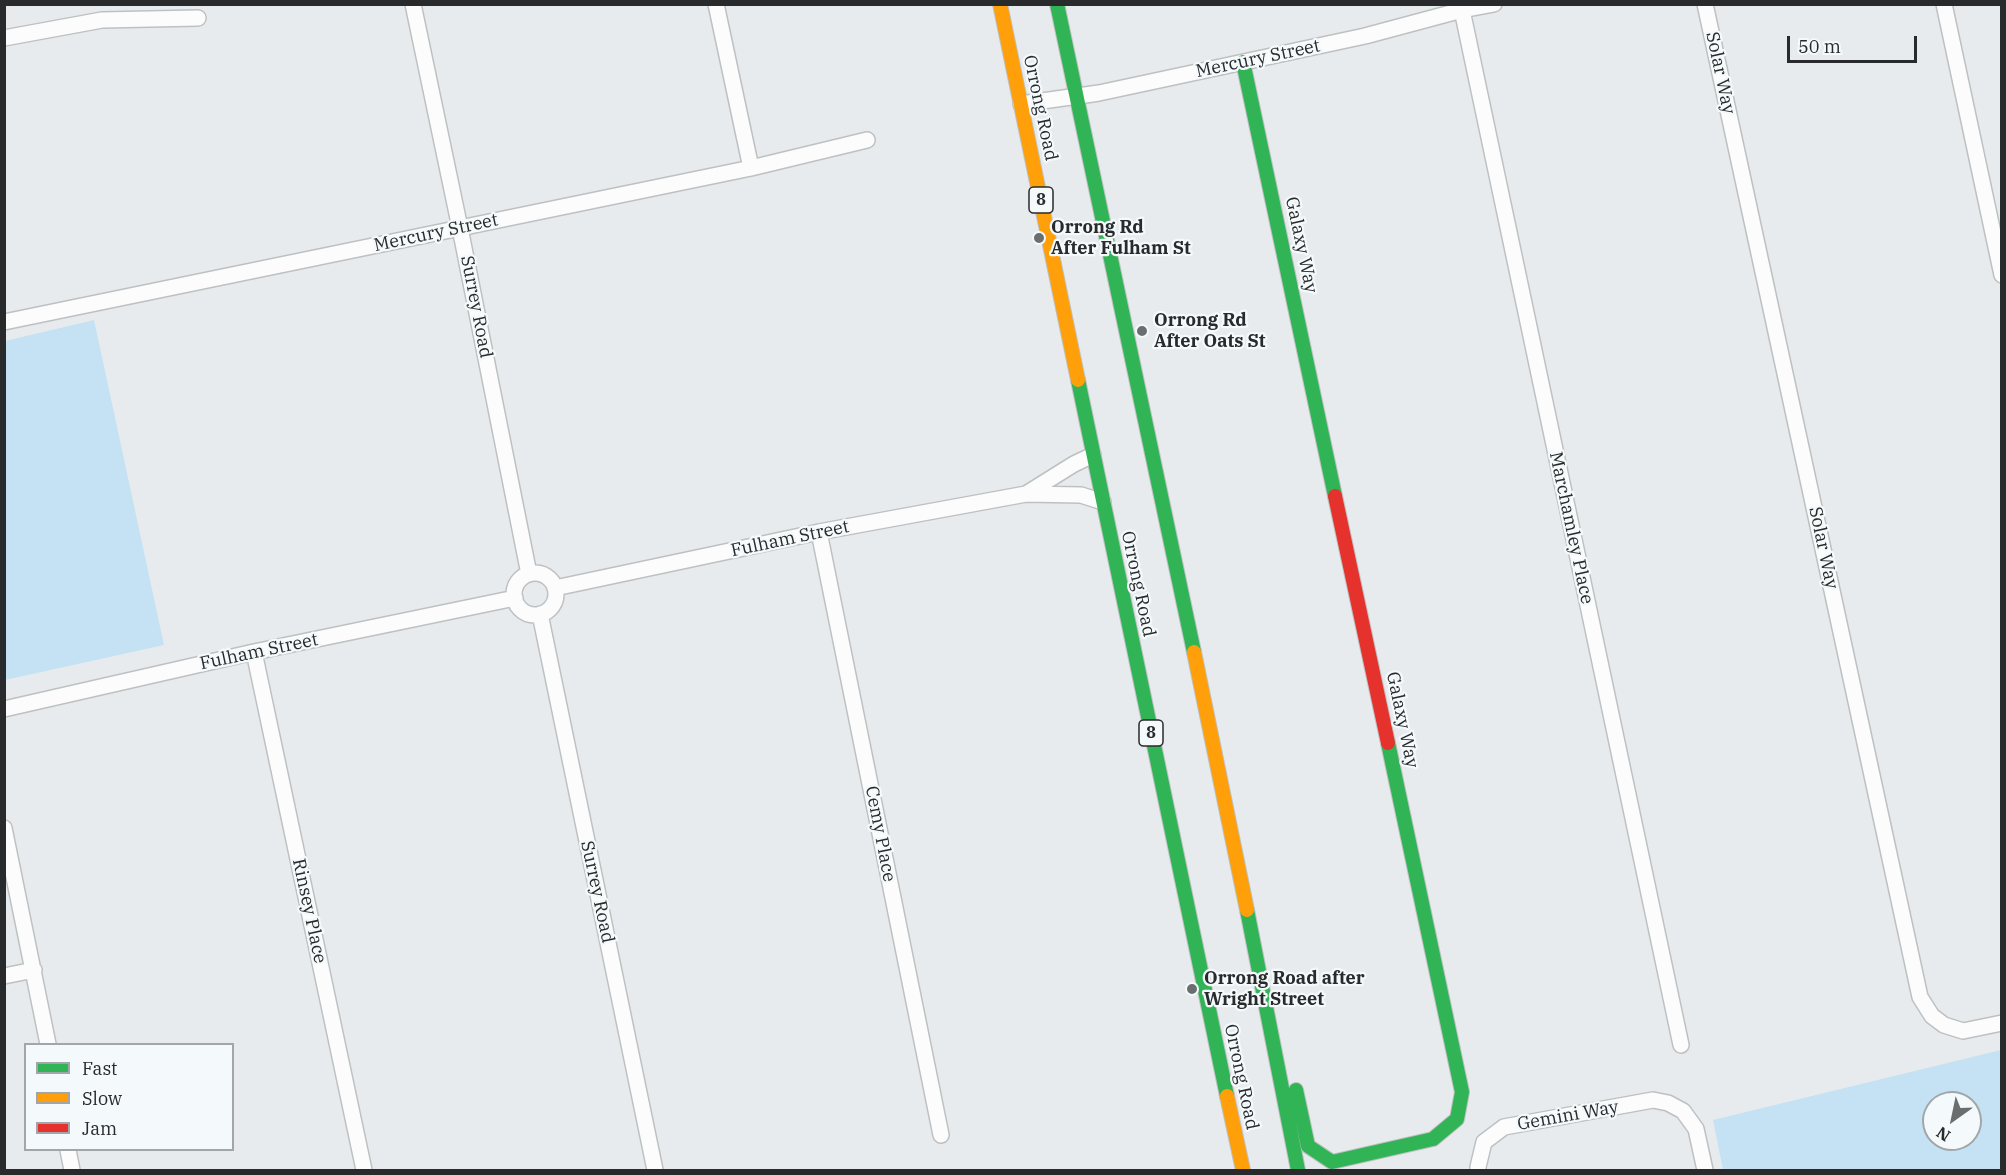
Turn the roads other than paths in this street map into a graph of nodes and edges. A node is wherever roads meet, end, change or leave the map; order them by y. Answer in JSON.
{"nodes":[{"id":1,"x":413,"y":4,"type":"edge"},
{"id":2,"x":716,"y":4,"type":"edge"},
{"id":3,"x":1000,"y":4,"type":"edge"},
{"id":4,"x":1057,"y":4,"type":"edge"},
{"id":5,"x":1494,"y":4,"type":"edge"},
{"id":6,"x":1705,"y":4,"type":"edge"},
{"id":7,"x":1944,"y":4,"type":"edge"},
{"id":8,"x":1462,"y":10,"type":"junction"},
{"id":9,"x":198,"y":18,"type":"dead end"},
{"id":10,"x":4,"y":38,"type":"edge"},
{"id":11,"x":1243,"y":62,"type":"junction"},
{"id":12,"x":1078,"y":97,"type":"junction"},
{"id":13,"x":1021,"y":104,"type":"junction"},
{"id":14,"x":867,"y":140,"type":"dead end"},
{"id":15,"x":752,"y":168,"type":"junction"},
{"id":16,"x":460,"y":228,"type":"junction"},
{"id":17,"x":2001,"y":275,"type":"edge"},
{"id":18,"x":5,"y":319,"type":"edge"},
{"id":19,"x":1094,"y":455,"type":"junction"},
{"id":20,"x":1026,"y":494,"type":"junction"},
{"id":21,"x":1103,"y":502,"type":"junction"},
{"id":22,"x":819,"y":532,"type":"junction"},
{"id":23,"x":529,"y":574,"type":"junction"},
{"id":24,"x":555,"y":588,"type":"junction"},
{"id":25,"x":515,"y":598,"type":"junction"},
{"id":26,"x":540,"y":614,"type":"junction"},
{"id":27,"x":254,"y":652,"type":"junction"},
{"id":28,"x":4,"y":709,"type":"edge"},
{"id":29,"x":4,"y":828,"type":"edge"},
{"id":30,"x":34,"y":970,"type":"junction"},
{"id":31,"x":4,"y":976,"type":"edge"},
{"id":32,"x":2001,"y":1023,"type":"edge"},
{"id":33,"x":48,"y":1043,"type":"edge"},
{"id":34,"x":1274,"y":1043,"type":"junction"},
{"id":35,"x":1681,"y":1045,"type":"dead end"},
{"id":36,"x":941,"y":1135,"type":"dead end"},
{"id":37,"x":68,"y":1151,"type":"edge"},
{"id":38,"x":72,"y":1170,"type":"edge"},
{"id":39,"x":364,"y":1170,"type":"edge"},
{"id":40,"x":655,"y":1170,"type":"edge"},
{"id":41,"x":1243,"y":1170,"type":"edge"},
{"id":42,"x":1298,"y":1170,"type":"edge"},
{"id":43,"x":1478,"y":1170,"type":"edge"},
{"id":44,"x":1705,"y":1170,"type":"edge"}],
"edges":[{"from":1,"to":16,"type":"street","name":"Surrey Road"},
{"from":2,"to":15,"type":"street"},
{"from":3,"to":13,"type":"main road","name":"Orrong Road","number":"8"},
{"from":4,"to":12,"type":"main road","name":"Orrong Road"},
{"from":5,"to":8,"type":"street","name":"Mercury Street"},
{"from":6,"to":32,"type":"street","name":"Solar Way"},
{"from":7,"to":17,"type":"street"},
{"from":8,"to":11,"type":"street","name":"Mercury Street"},
{"from":8,"to":35,"type":"street","name":"Marchamley Place"},
{"from":9,"to":10,"type":"street"},
{"from":11,"to":12,"type":"street","name":"Mercury Street"},
{"from":11,"to":34,"type":"main road","name":"Galaxy Way"},
{"from":12,"to":13,"type":"street","name":"Mercury Street"},
{"from":12,"to":34,"type":"main road","name":"Orrong Road"},
{"from":13,"to":19,"type":"main road","name":"Orrong Road","number":"8"},
{"from":14,"to":15,"type":"street","name":"Mercury Street"},
{"from":15,"to":16,"type":"street","name":"Mercury Street"},
{"from":16,"to":18,"type":"street","name":"Mercury Street"},
{"from":16,"to":23,"type":"street","name":"Surrey Road"},
{"from":19,"to":20,"type":"street","name":"Fulham Street"},
{"from":19,"to":21,"type":"main road","name":"Orrong Road","number":"8"},
{"from":20,"to":21,"type":"street","name":"Fulham Street"},
{"from":20,"to":22,"type":"street","name":"Fulham Street"},
{"from":21,"to":41,"type":"main road","name":"Orrong Road","number":"8"},
{"from":22,"to":24,"type":"street","name":"Fulham Street"},
{"from":22,"to":36,"type":"street","name":"Cemy Place"},
{"from":23,"to":24,"type":"street"},
{"from":23,"to":25,"type":"street"},
{"from":24,"to":26,"type":"street"},
{"from":25,"to":26,"type":"street"},
{"from":25,"to":27,"type":"street","name":"Fulham Street"},
{"from":26,"to":40,"type":"street","name":"Surrey Road"},
{"from":27,"to":28,"type":"street","name":"Fulham Street"},
{"from":27,"to":39,"type":"street","name":"Rinsey Place"},
{"from":29,"to":30,"type":"street"},
{"from":30,"to":31,"type":"street"},
{"from":30,"to":33,"type":"street"},
{"from":34,"to":42,"type":"main road","name":"Orrong Road"},
{"from":37,"to":38,"type":"street"},
{"from":43,"to":44,"type":"street","name":"Gemini Way"}]}
